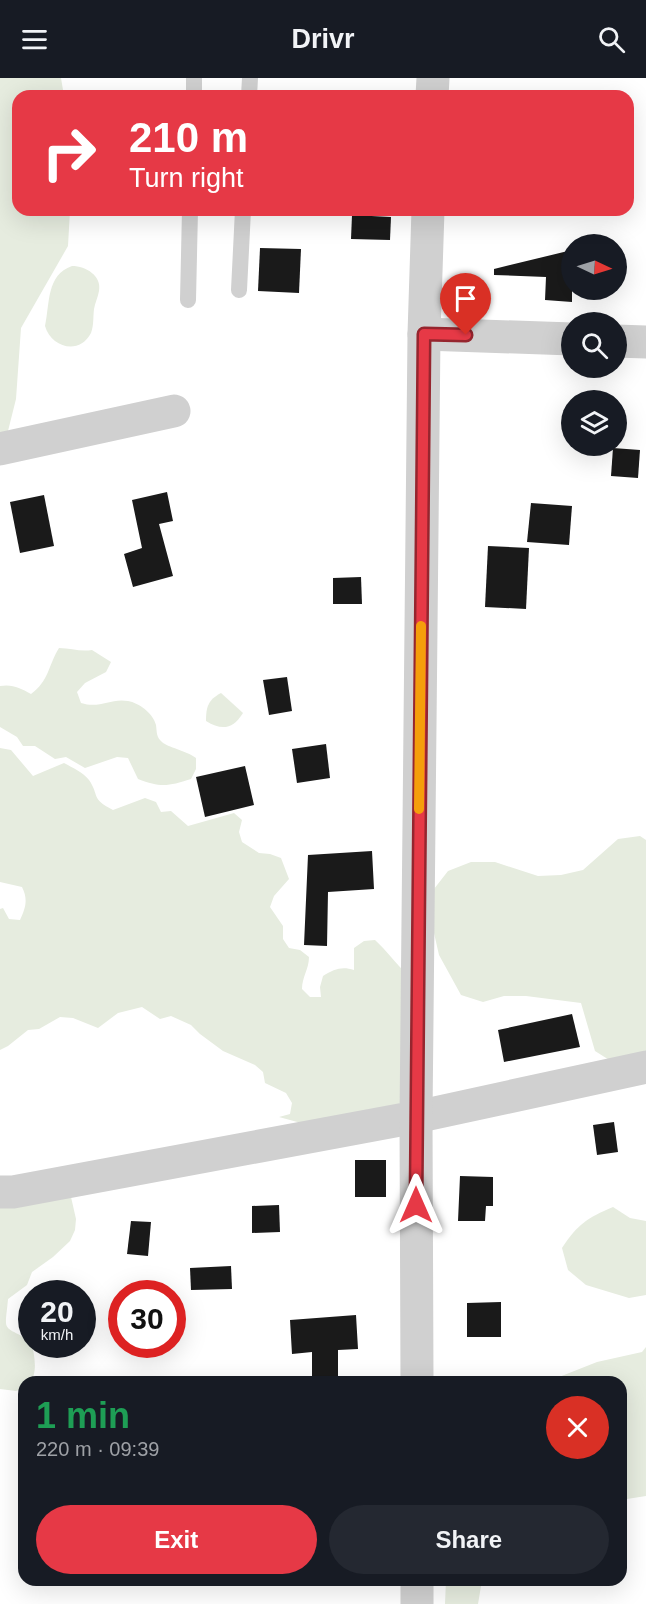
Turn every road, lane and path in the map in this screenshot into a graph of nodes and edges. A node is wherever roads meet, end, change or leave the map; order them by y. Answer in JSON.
{"nodes":[{"id":1,"x":190,"y":216,"type":"edge"},
{"id":2,"x":243,"y":216,"type":"edge"},
{"id":3,"x":428,"y":216,"type":"edge"},
{"id":4,"x":239,"y":290,"type":"dead end"},
{"id":5,"x":188,"y":300,"type":"dead end"},
{"id":6,"x":424,"y":334,"type":"junction"},
{"id":7,"x":561,"y":339,"type":"edge"},
{"id":8,"x":627,"y":341,"type":"edge"},
{"id":9,"x":646,"y":342,"type":"edge"},
{"id":10,"x":174,"y":411,"type":"dead end"},
{"id":11,"x":0,"y":449,"type":"edge"},
{"id":12,"x":646,"y":1067,"type":"edge"},
{"id":13,"x":416,"y":1117,"type":"junction"},
{"id":14,"x":0,"y":1192,"type":"edge"},
{"id":15,"x":417,"y":1376,"type":"edge"},
{"id":16,"x":417,"y":1586,"type":"edge"},
{"id":17,"x":417,"y":1604,"type":"edge"}],
"edges":[{"from":1,"to":5,"type":"lane"},
{"from":2,"to":4,"type":"lane"},
{"from":3,"to":6,"type":"street"},
{"from":6,"to":7,"type":"street"},
{"from":6,"to":13,"type":"street"},
{"from":8,"to":9,"type":"street"},
{"from":10,"to":11,"type":"street"},
{"from":12,"to":13,"type":"street"},
{"from":13,"to":14,"type":"street"},
{"from":13,"to":15,"type":"street"},
{"from":16,"to":17,"type":"street"}]}
